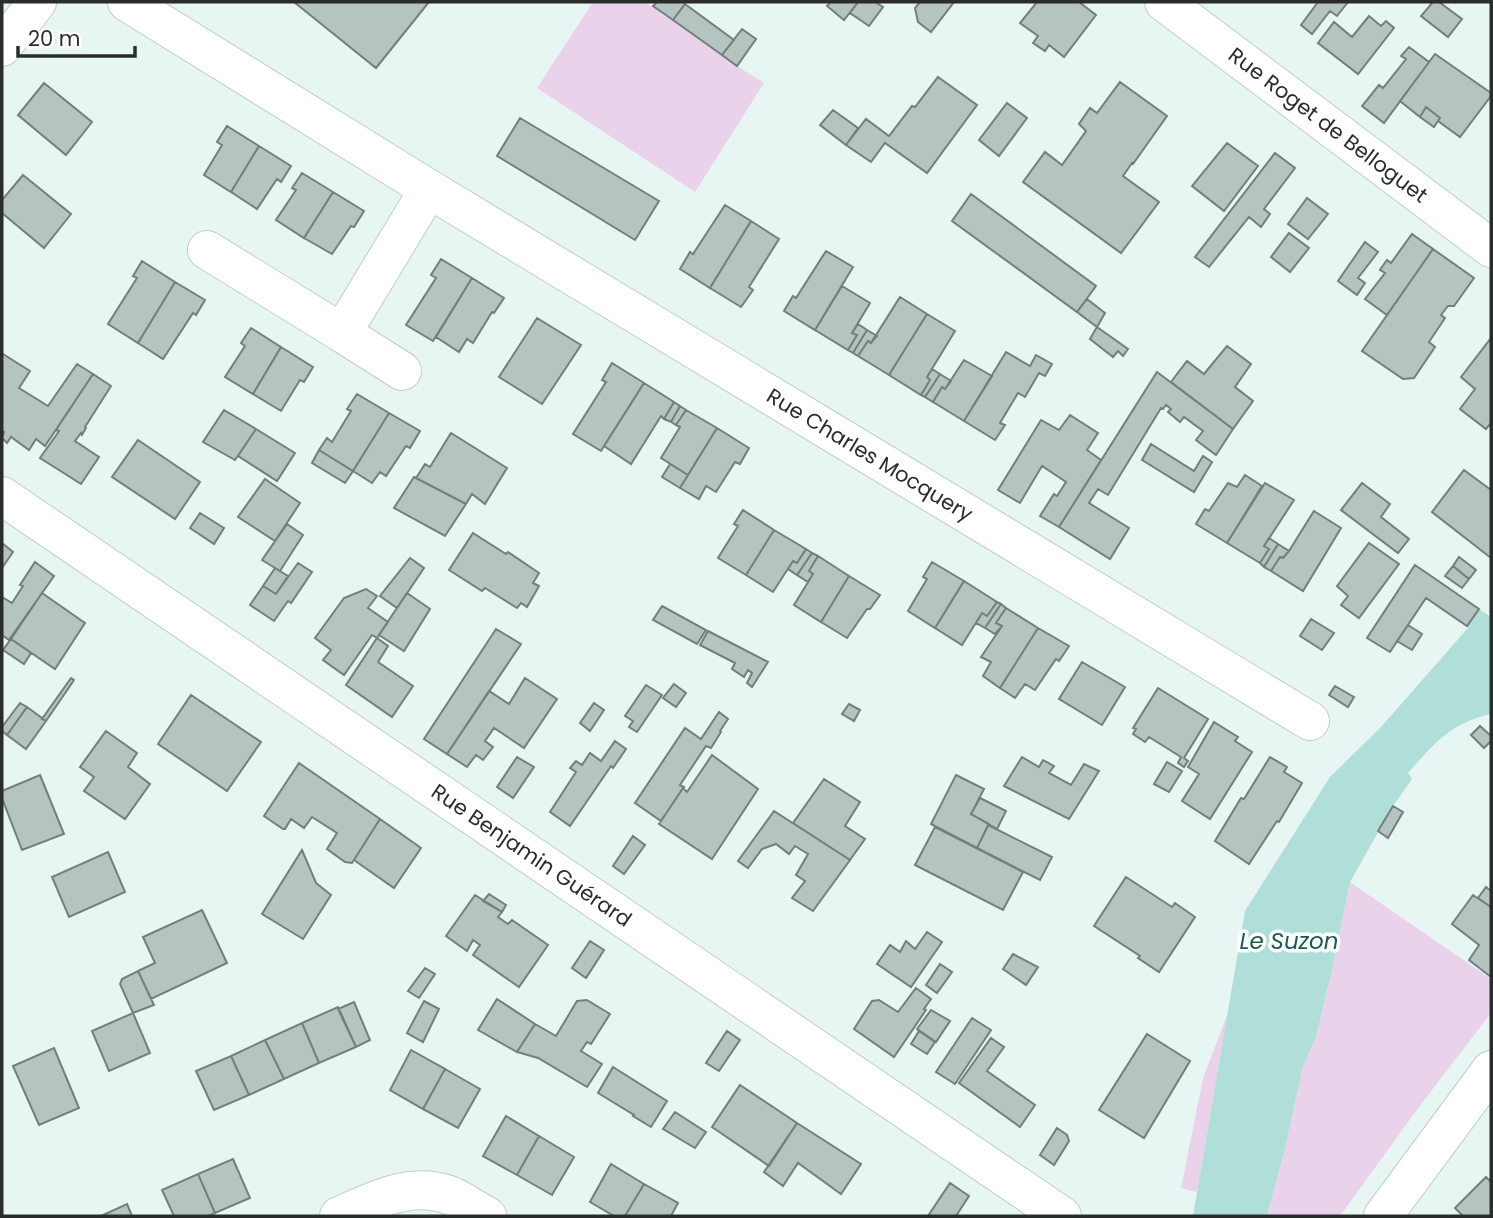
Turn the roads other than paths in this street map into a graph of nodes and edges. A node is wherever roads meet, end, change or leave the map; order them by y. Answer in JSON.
{"nodes":[{"id":1,"x":37,"y":2,"type":"edge"},
{"id":2,"x":127,"y":2,"type":"edge"},
{"id":3,"x":1164,"y":2,"type":"edge"},
{"id":4,"x":2,"y":47,"type":"edge"},
{"id":5,"x":429,"y":188,"type":"junction"},
{"id":6,"x":1491,"y":248,"type":"edge"},
{"id":7,"x":207,"y":250,"type":"dead end"},
{"id":8,"x":342,"y":333,"type":"junction"},
{"id":9,"x":402,"y":371,"type":"dead end"},
{"id":10,"x":2,"y":496,"type":"edge"},
{"id":11,"x":1310,"y":721,"type":"dead end"},
{"id":12,"x":1491,"y":1070,"type":"edge"},
{"id":13,"x":339,"y":1216,"type":"edge"},
{"id":14,"x":487,"y":1216,"type":"edge"},
{"id":15,"x":1062,"y":1216,"type":"edge"},
{"id":16,"x":1383,"y":1216,"type":"edge"}],
"edges":[{"from":1,"to":4,"type":"street"},
{"from":2,"to":5,"type":"street","name":"Rue Charles Mocquery"},
{"from":3,"to":6,"type":"street","name":"Rue Roget de Belloguet"},
{"from":5,"to":8,"type":"street"},
{"from":5,"to":11,"type":"street","name":"Rue Charles Mocquery"},
{"from":7,"to":8,"type":"street"},
{"from":8,"to":9,"type":"street"},
{"from":10,"to":15,"type":"street","name":"Rue Benjamin Guérard"},
{"from":12,"to":16,"type":"street"},
{"from":13,"to":14,"type":"street"}]}
